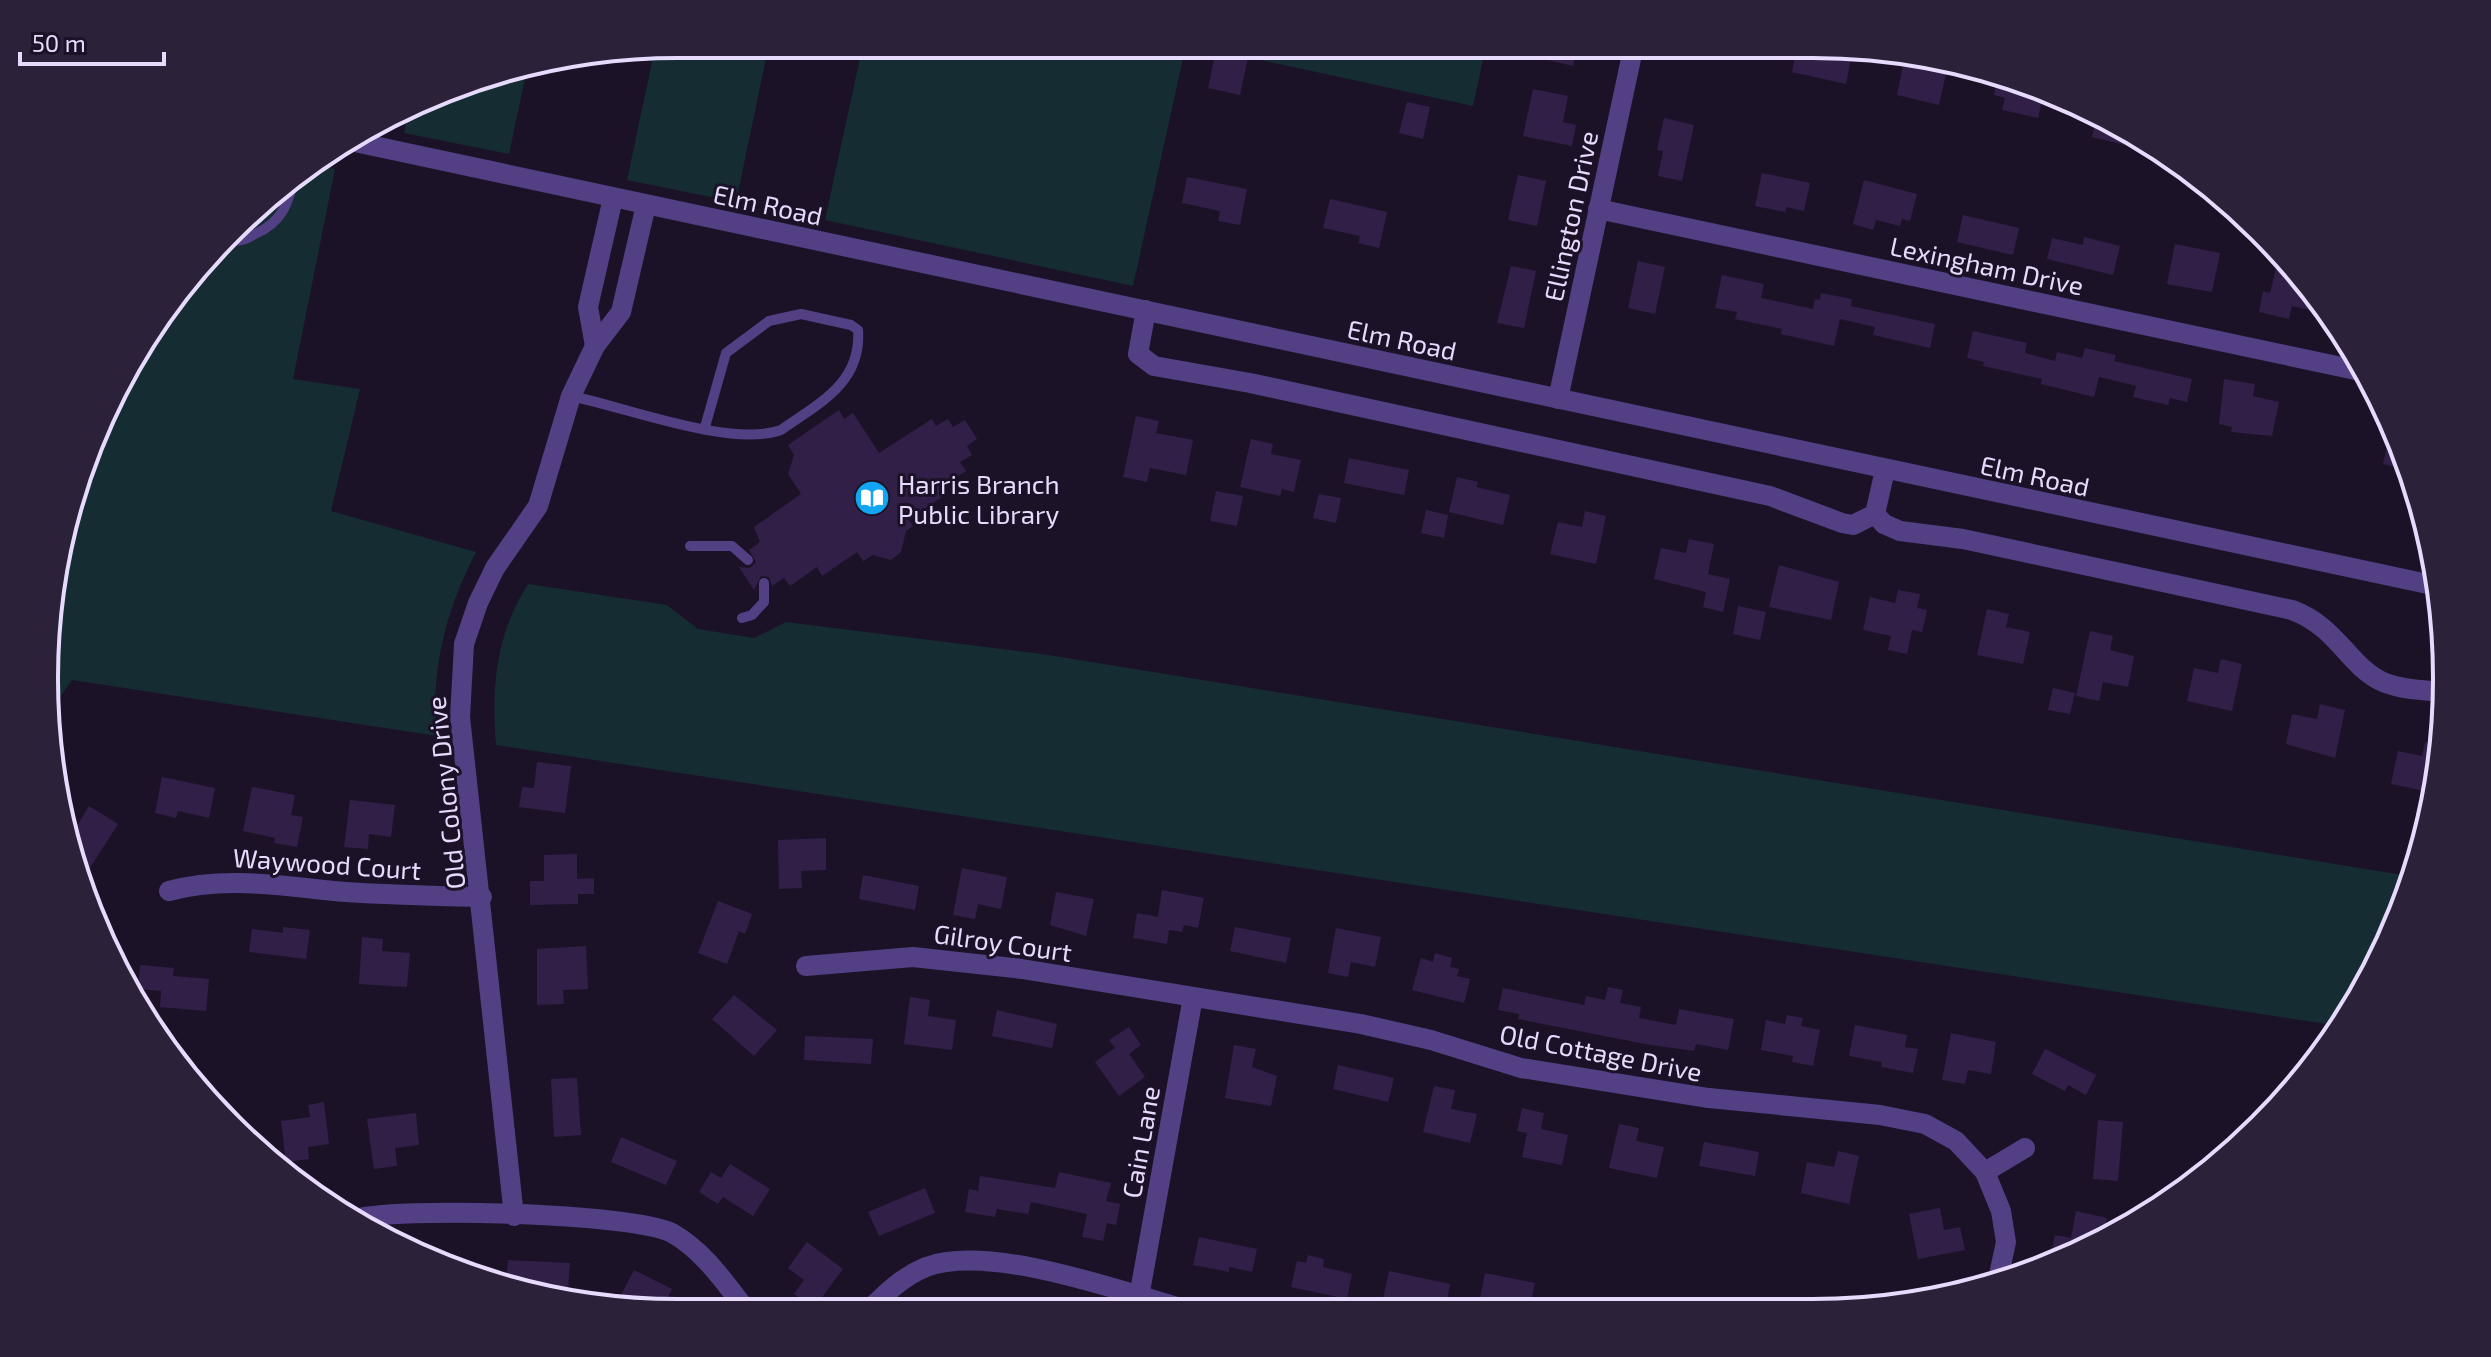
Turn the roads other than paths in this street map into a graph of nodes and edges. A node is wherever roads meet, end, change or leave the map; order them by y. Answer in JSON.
{"nodes":[{"id":1,"x":1631,"y":58,"type":"edge"},
{"id":2,"x":364,"y":144,"type":"edge"},
{"id":3,"x":291,"y":194,"type":"edge"},
{"id":4,"x":613,"y":198,"type":"junction"},
{"id":5,"x":646,"y":205,"type":"junction"},
{"id":6,"x":1598,"y":209,"type":"junction"},
{"id":7,"x":238,"y":242,"type":"edge"},
{"id":8,"x":1146,"y":310,"type":"junction"},
{"id":9,"x":595,"y":346,"type":"junction"},
{"id":10,"x":2350,"y":369,"type":"edge"},
{"id":11,"x":571,"y":396,"type":"junction"},
{"id":12,"x":1558,"y":399,"type":"junction"},
{"id":13,"x":705,"y":427,"type":"junction"},
{"id":14,"x":1885,"y":470,"type":"junction"},
{"id":15,"x":1875,"y":514,"type":"junction"},
{"id":16,"x":690,"y":546,"type":"dead end"},
{"id":17,"x":748,"y":560,"type":"dead end"},
{"id":18,"x":764,"y":583,"type":"dead end"},
{"id":19,"x":2426,"y":584,"type":"edge"},
{"id":20,"x":742,"y":618,"type":"dead end"},
{"id":21,"x":2433,"y":691,"type":"edge"},
{"id":22,"x":169,"y":891,"type":"dead end"},
{"id":23,"x":482,"y":897,"type":"junction"},
{"id":24,"x":806,"y":966,"type":"dead end"},
{"id":25,"x":1193,"y":997,"type":"junction"},
{"id":26,"x":2025,"y":1148,"type":"dead end"},
{"id":27,"x":1985,"y":1172,"type":"junction"},
{"id":28,"x":514,"y":1216,"type":"junction"},
{"id":29,"x":369,"y":1217,"type":"edge"},
{"id":30,"x":2000,"y":1270,"type":"edge"},
{"id":31,"x":1139,"y":1297,"type":"junction"},
{"id":32,"x":737,"y":1299,"type":"edge"},
{"id":33,"x":880,"y":1299,"type":"edge"},
{"id":34,"x":1147,"y":1299,"type":"edge"}],
"edges":[{"from":1,"to":6,"type":"street","name":"Ellington Drive"},
{"from":2,"to":4,"type":"street","name":"Elm Road"},
{"from":3,"to":7,"type":"lane"},
{"from":4,"to":5,"type":"street","name":"Elm Road"},
{"from":4,"to":9,"type":"street"},
{"from":5,"to":8,"type":"street","name":"Elm Road"},
{"from":5,"to":9,"type":"street","name":"Old Colony Drive"},
{"from":6,"to":10,"type":"street","name":"Lexingham Drive"},
{"from":6,"to":12,"type":"street","name":"Ellington Drive"},
{"from":8,"to":12,"type":"street","name":"Elm Road"},
{"from":8,"to":15,"type":"street"},
{"from":9,"to":11,"type":"street","name":"Old Colony Drive"},
{"from":11,"to":13,"type":"lane"},
{"from":11,"to":23,"type":"street","name":"Old Colony Drive"},
{"from":12,"to":14,"type":"street","name":"Elm Road"},
{"from":13,"to":13,"type":"lane"},
{"from":14,"to":15,"type":"street"},
{"from":14,"to":19,"type":"street","name":"Elm Road"},
{"from":15,"to":21,"type":"street"},
{"from":16,"to":17,"type":"lane"},
{"from":18,"to":20,"type":"lane"},
{"from":22,"to":23,"type":"street","name":"Waywood Court"},
{"from":23,"to":28,"type":"street","name":"Old Colony Drive"},
{"from":24,"to":25,"type":"street","name":"Gilroy Court"},
{"from":25,"to":27,"type":"street","name":"Old Cottage Drive"},
{"from":25,"to":31,"type":"street","name":"Cain Lane"},
{"from":26,"to":27,"type":"street"},
{"from":27,"to":30,"type":"street","name":"Old Cottage Drive"},
{"from":28,"to":29,"type":"street"},
{"from":28,"to":32,"type":"street"},
{"from":31,"to":33,"type":"street"},
{"from":31,"to":34,"type":"street"}]}
